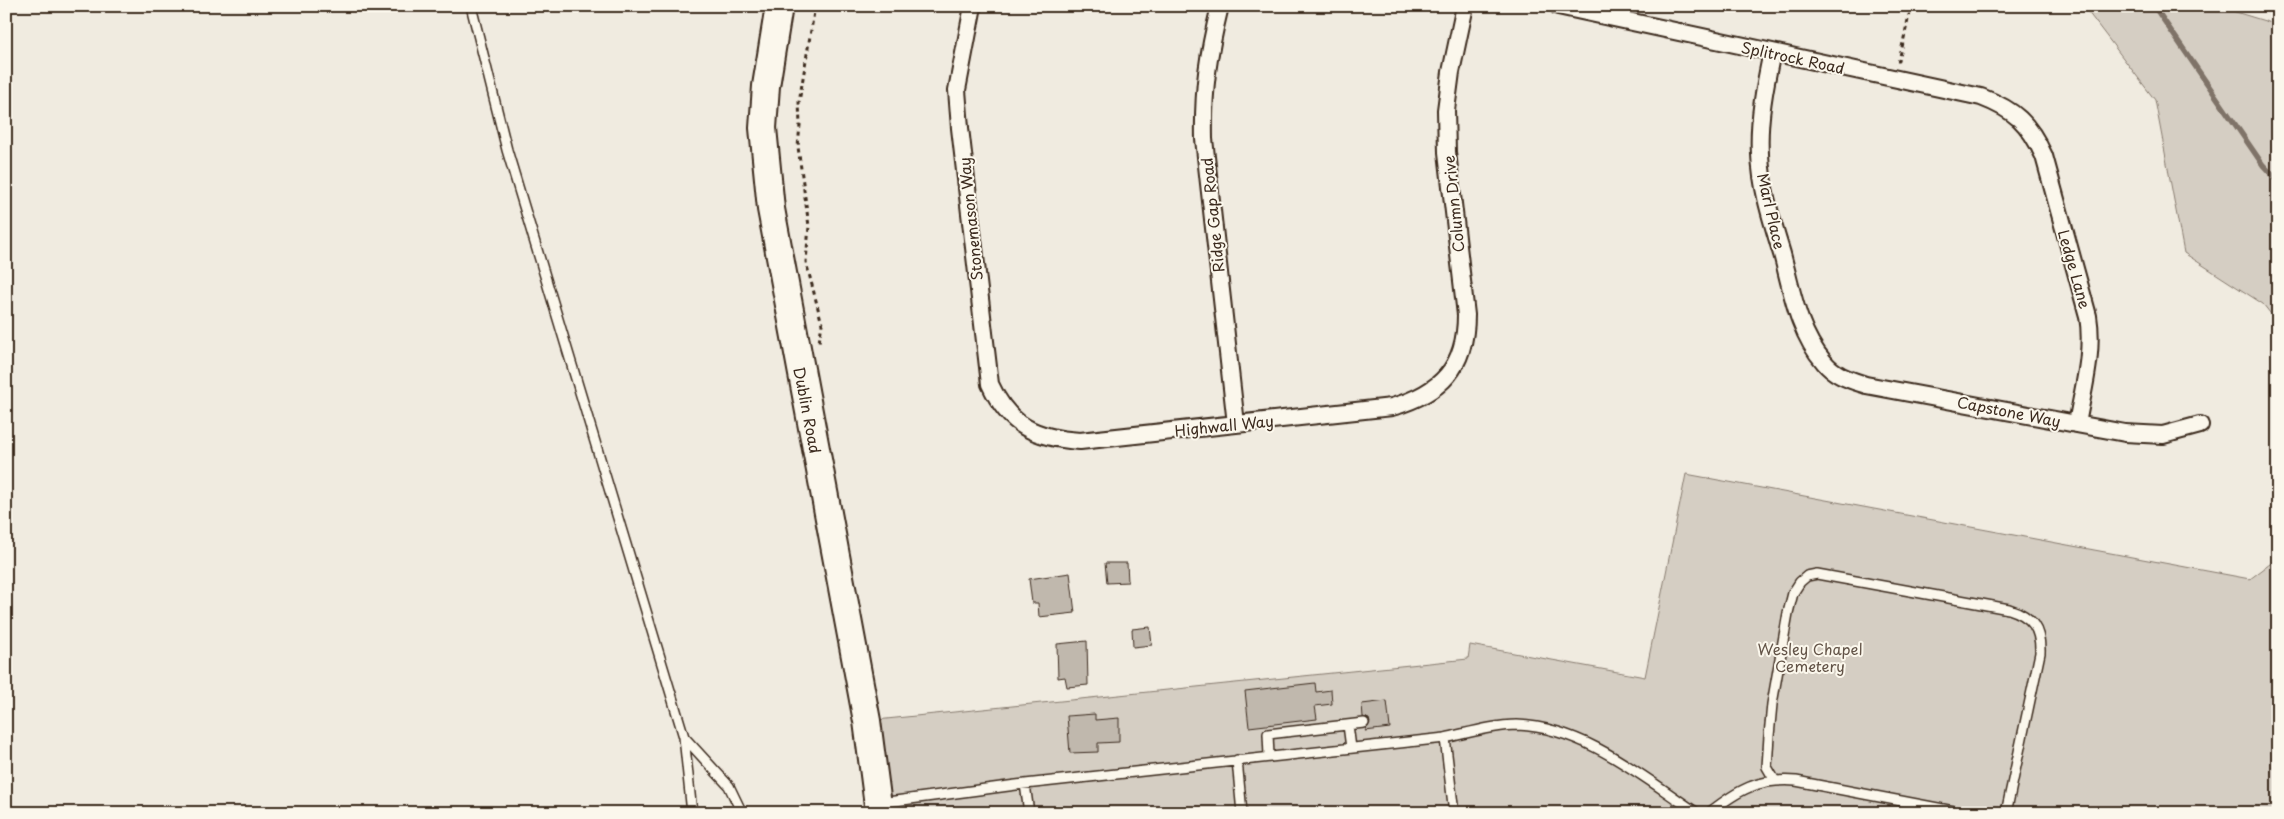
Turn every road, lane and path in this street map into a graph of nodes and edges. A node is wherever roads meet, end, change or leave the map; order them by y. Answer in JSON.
{"nodes":[{"id":1,"x":471,"y":6,"type":"edge"},
{"id":2,"x":780,"y":6,"type":"edge"},
{"id":3,"x":816,"y":6,"type":"edge"},
{"id":4,"x":973,"y":6,"type":"edge"},
{"id":5,"x":1220,"y":6,"type":"edge"},
{"id":6,"x":1465,"y":6,"type":"edge"},
{"id":7,"x":1558,"y":6,"type":"edge"},
{"id":8,"x":1911,"y":6,"type":"edge"},
{"id":9,"x":1772,"y":52,"type":"junction"},
{"id":10,"x":1890,"y":59,"type":"dead end"},
{"id":11,"x":2023,"y":121,"type":"joint"},
{"id":12,"x":817,"y":350,"type":"dead end"},
{"id":13,"x":1824,"y":363,"type":"joint"},
{"id":14,"x":1432,"y":392,"type":"joint"},
{"id":15,"x":1018,"y":422,"type":"joint"},
{"id":16,"x":1236,"y":424,"type":"junction"},
{"id":17,"x":2077,"y":424,"type":"junction"},
{"id":18,"x":2200,"y":426,"type":"dead end"},
{"id":19,"x":1364,"y":723,"type":"dead end"},
{"id":20,"x":1348,"y":725,"type":"junction"},
{"id":21,"x":684,"y":737,"type":"junction"},
{"id":22,"x":1445,"y":738,"type":"junction"},
{"id":23,"x":1351,"y":748,"type":"junction"},
{"id":24,"x":1269,"y":756,"type":"junction"},
{"id":25,"x":1237,"y":760,"type":"junction"},
{"id":26,"x":1774,"y":779,"type":"junction"},
{"id":27,"x":1025,"y":784,"type":"junction"},
{"id":28,"x":878,"y":808,"type":"edge"},
{"id":29,"x":692,"y":813,"type":"edge"},
{"id":30,"x":742,"y":813,"type":"edge"},
{"id":31,"x":1029,"y":813,"type":"edge"},
{"id":32,"x":1242,"y":813,"type":"edge"},
{"id":33,"x":1454,"y":813,"type":"edge"},
{"id":34,"x":1697,"y":813,"type":"edge"},
{"id":35,"x":1709,"y":813,"type":"edge"},
{"id":36,"x":1964,"y":813,"type":"edge"},
{"id":37,"x":2006,"y":813,"type":"edge"}],
"edges":[{"from":1,"to":21,"type":"lane"},
{"from":2,"to":28,"type":"main road","name":"Dublin Road"},
{"from":3,"to":12,"type":"path"},
{"from":4,"to":15,"type":"street","name":"Stonemason Way"},
{"from":5,"to":16,"type":"street","name":"Ridge Gap Road"},
{"from":6,"to":14,"type":"street","name":"Column Drive"},
{"from":7,"to":9,"type":"street","name":"Splitrock Road"},
{"from":8,"to":10,"type":"path"},
{"from":9,"to":11,"type":"street","name":"Splitrock Road"},
{"from":9,"to":13,"type":"street","name":"Marl Place"},
{"from":11,"to":17,"type":"street","name":"Ledge Lane"},
{"from":13,"to":17,"type":"street","name":"Capstone Way"},
{"from":14,"to":16,"type":"street","name":"Highwall Way"},
{"from":15,"to":16,"type":"street","name":"Highwall Way"},
{"from":17,"to":18,"type":"street","name":"Capstone Way"},
{"from":19,"to":20,"type":"lane"},
{"from":20,"to":23,"type":"lane"},
{"from":20,"to":24,"type":"lane"},
{"from":21,"to":29,"type":"lane"},
{"from":21,"to":30,"type":"lane"},
{"from":22,"to":23,"type":"lane"},
{"from":22,"to":33,"type":"lane"},
{"from":22,"to":34,"type":"lane"},
{"from":23,"to":24,"type":"lane"},
{"from":24,"to":25,"type":"lane"},
{"from":25,"to":27,"type":"lane"},
{"from":25,"to":32,"type":"lane"},
{"from":26,"to":35,"type":"lane"},
{"from":26,"to":36,"type":"lane"},
{"from":26,"to":37,"type":"lane"},
{"from":27,"to":28,"type":"lane"},
{"from":27,"to":31,"type":"lane"}]}
